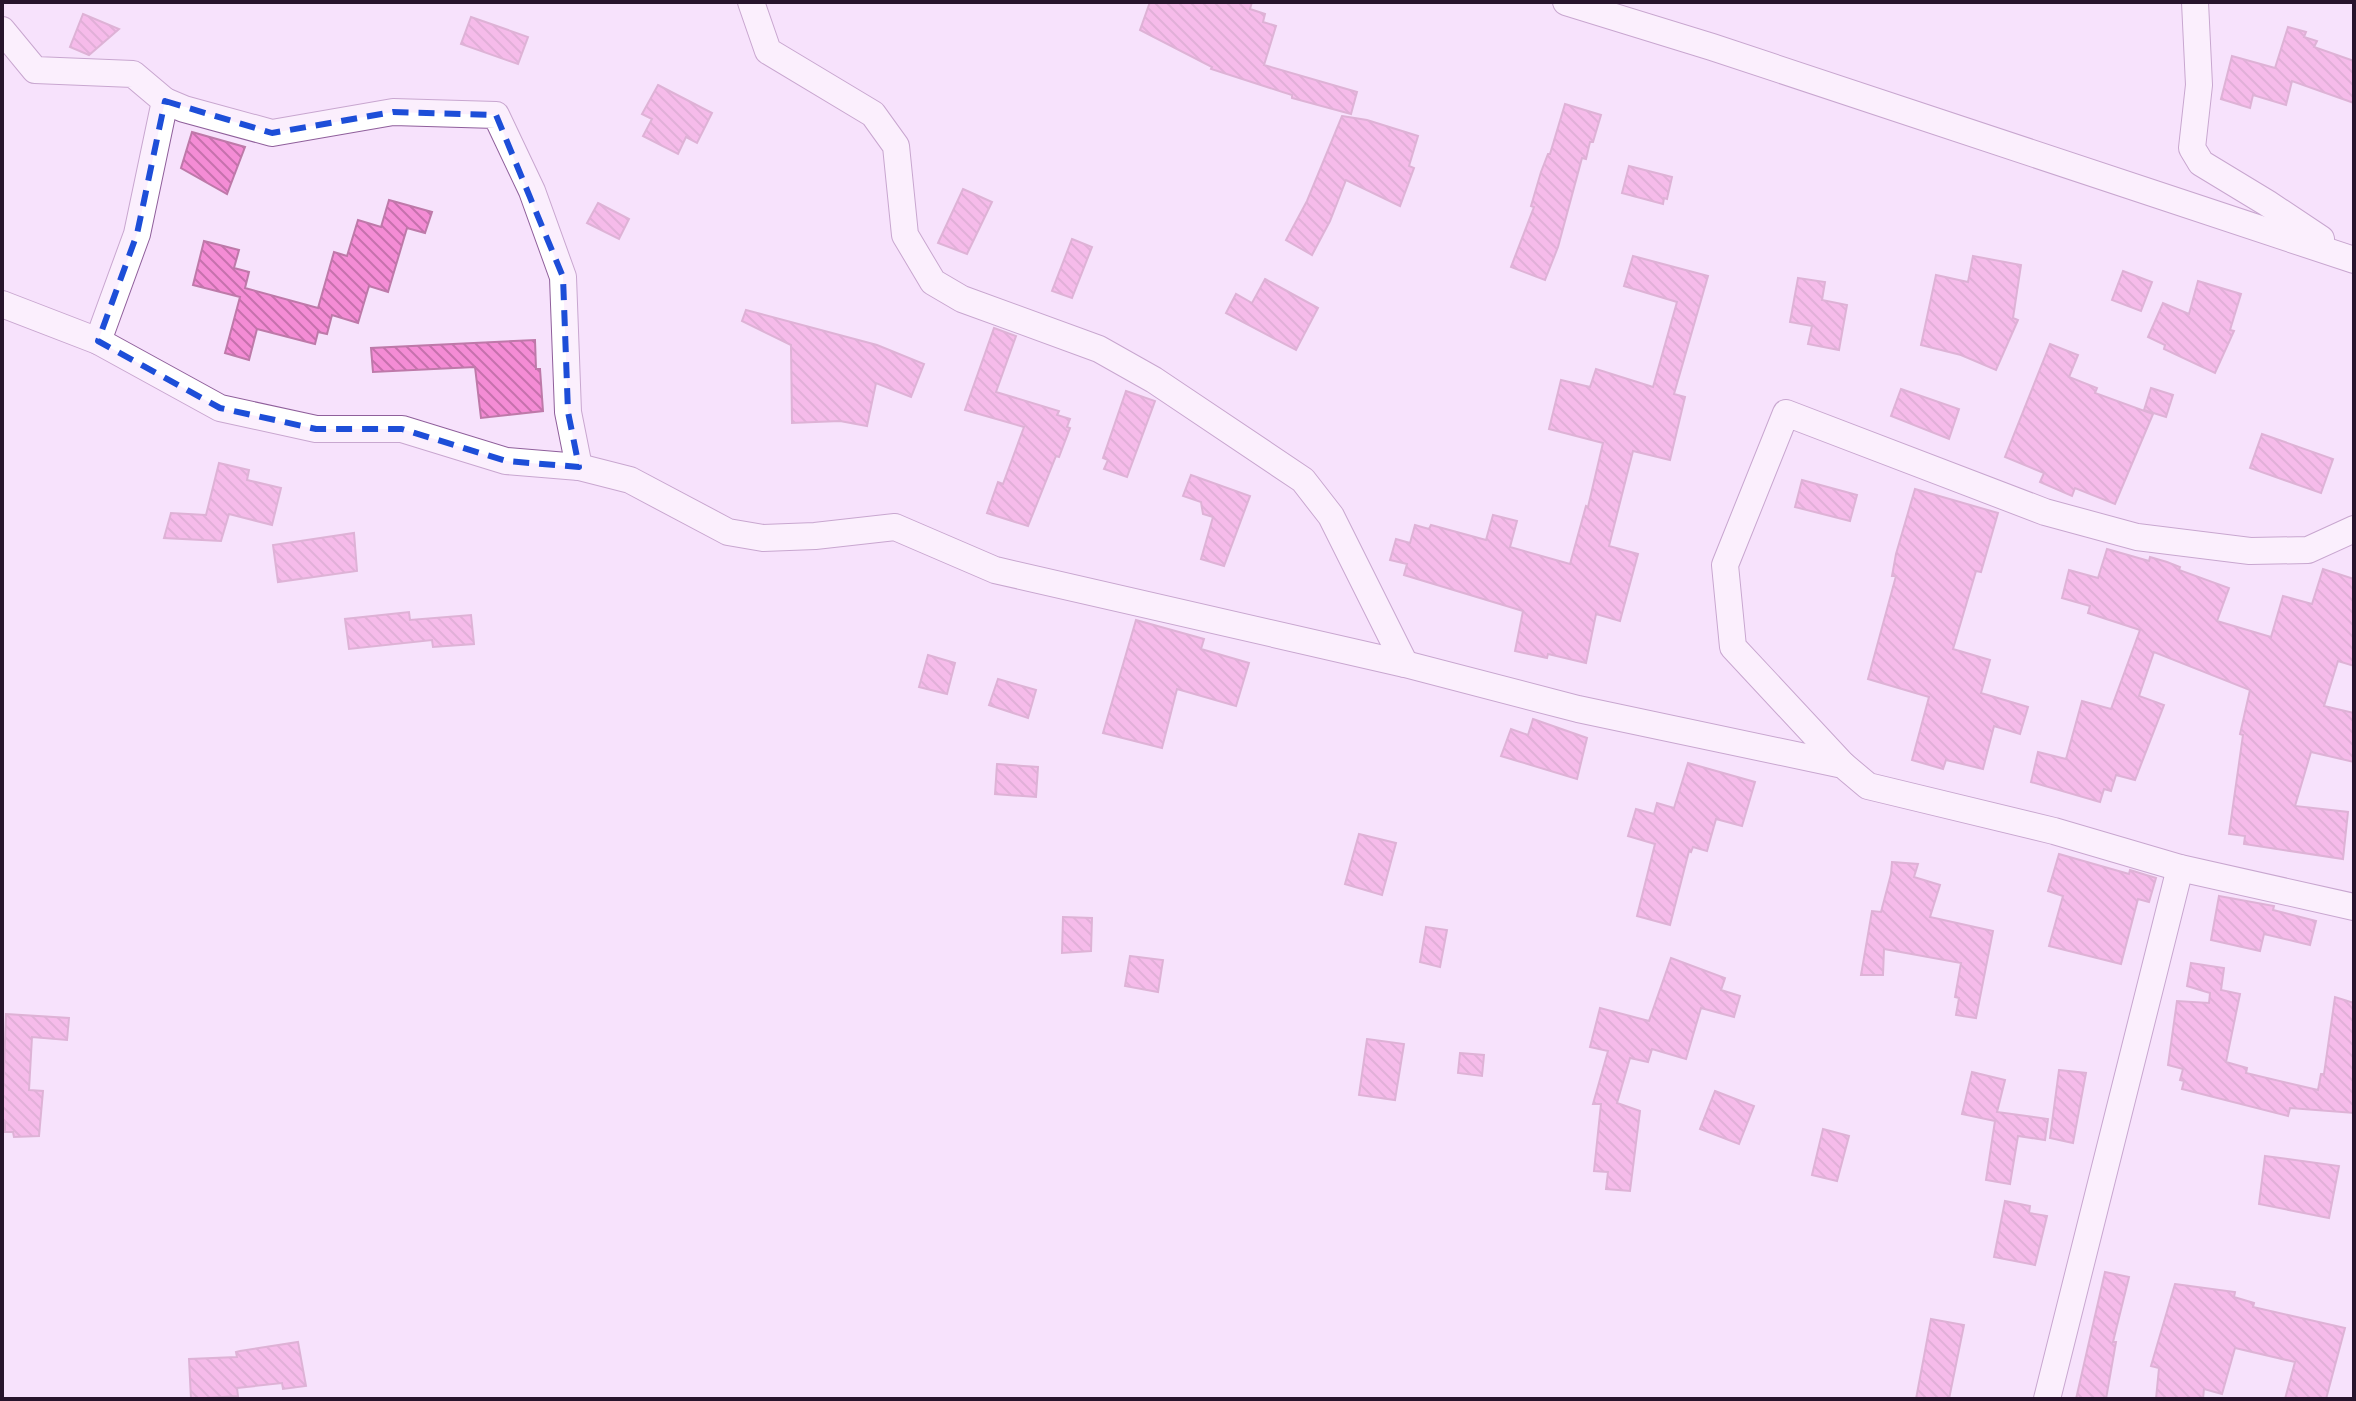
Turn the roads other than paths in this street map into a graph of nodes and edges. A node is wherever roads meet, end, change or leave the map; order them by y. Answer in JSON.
{"nodes":[{"id":1,"x":751,"y":2,"type":"edge"},
{"id":2,"x":1566,"y":2,"type":"edge"},
{"id":3,"x":2195,"y":2,"type":"edge"},
{"id":4,"x":2,"y":30,"type":"edge"},
{"id":5,"x":165,"y":101,"type":"junction"},
{"id":6,"x":2350,"y":258,"type":"edge"},
{"id":7,"x":2,"y":304,"type":"edge"},
{"id":8,"x":98,"y":341,"type":"junction"},
{"id":9,"x":579,"y":467,"type":"junction"},
{"id":10,"x":2354,"y":529,"type":"edge"},
{"id":11,"x":1405,"y":664,"type":"junction"},
{"id":12,"x":1843,"y":765,"type":"junction"},
{"id":13,"x":2180,"y":868,"type":"junction"},
{"id":14,"x":2354,"y":907,"type":"edge"},
{"id":15,"x":2047,"y":1399,"type":"edge"}],
"edges":[{"from":1,"to":11,"type":"street"},
{"from":2,"to":6,"type":"street"},
{"from":3,"to":6,"type":"street"},
{"from":4,"to":5,"type":"street"},
{"from":5,"to":8,"type":"street"},
{"from":5,"to":9,"type":"street"},
{"from":7,"to":8,"type":"street"},
{"from":8,"to":9,"type":"street"},
{"from":9,"to":11,"type":"street"},
{"from":10,"to":12,"type":"street"},
{"from":11,"to":12,"type":"street"},
{"from":12,"to":13,"type":"street"},
{"from":13,"to":14,"type":"street"},
{"from":13,"to":15,"type":"street"}]}
